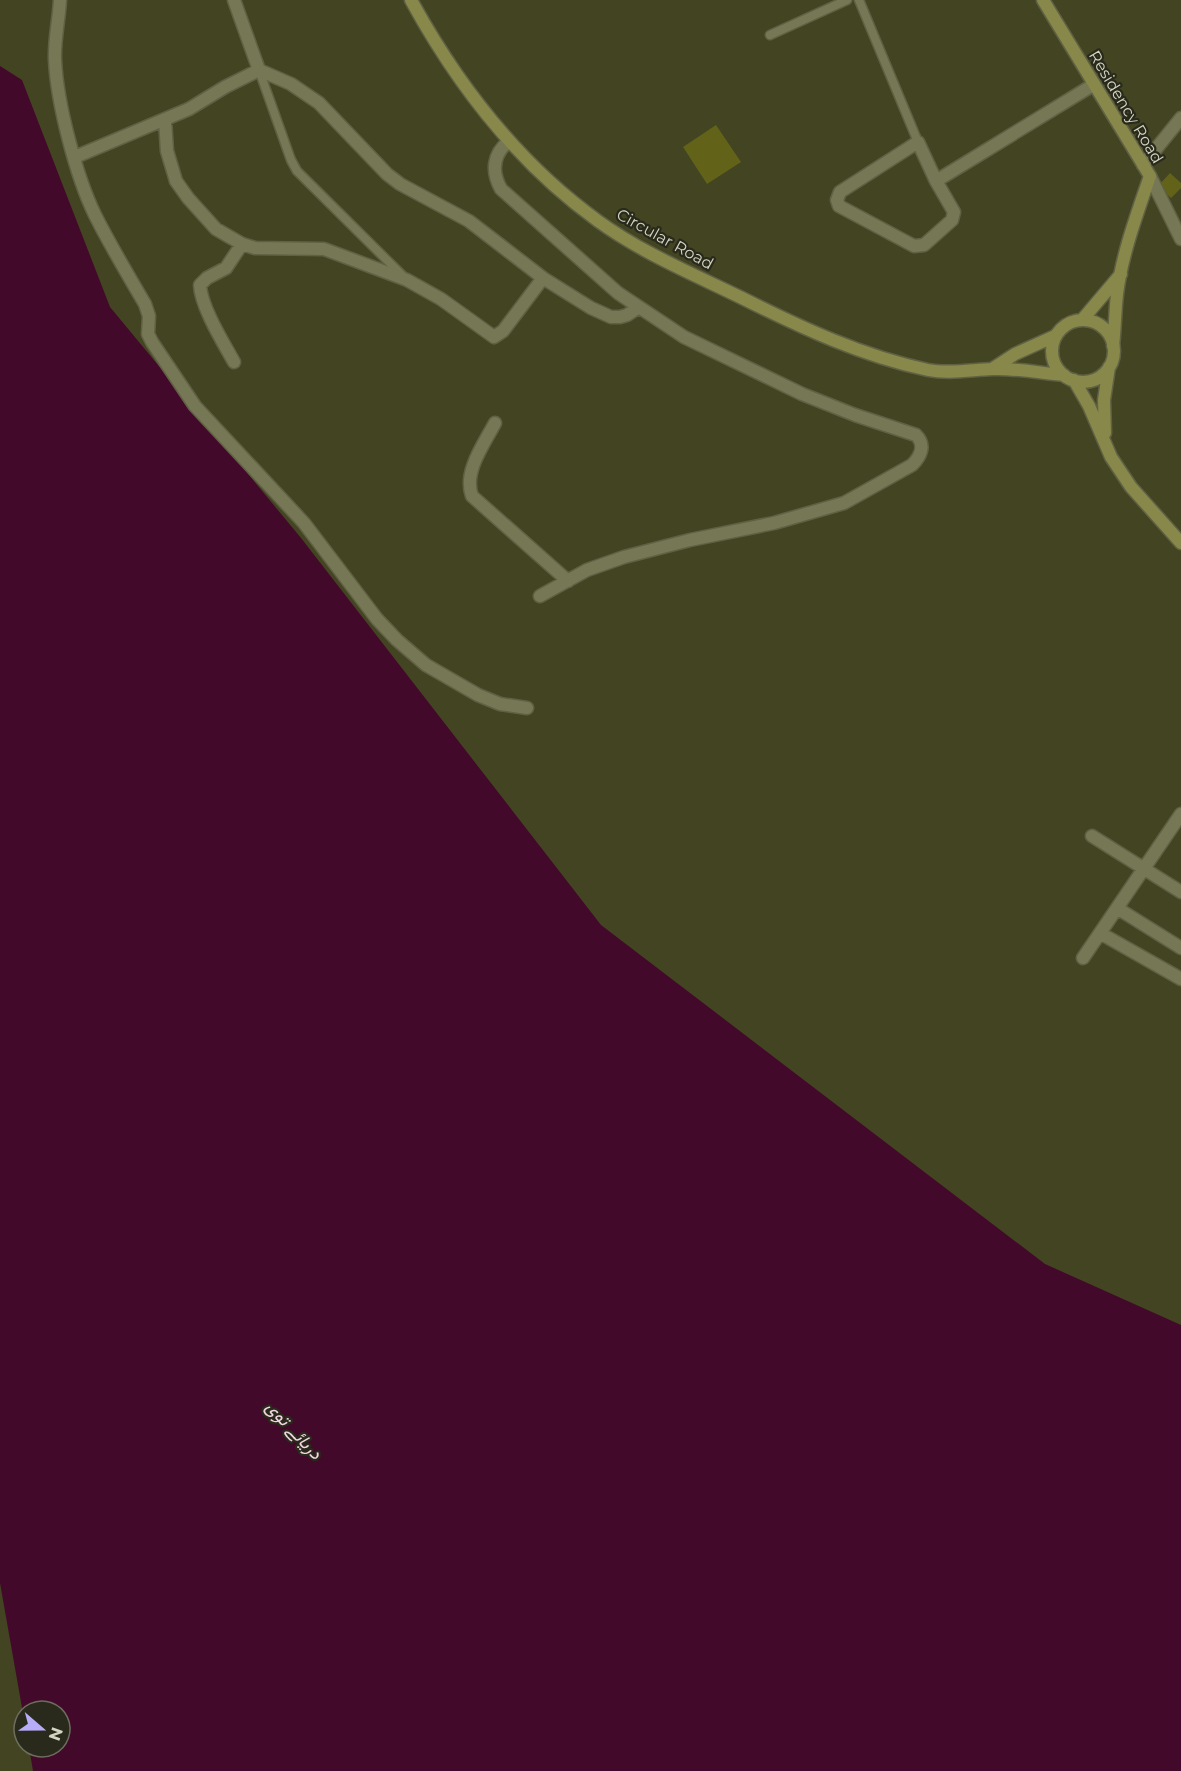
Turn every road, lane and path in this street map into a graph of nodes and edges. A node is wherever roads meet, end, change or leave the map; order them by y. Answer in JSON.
{"nodes":[{"id":1,"x":60,"y":0,"type":"edge"},
{"id":2,"x":234,"y":0,"type":"edge"},
{"id":3,"x":411,"y":0,"type":"edge"},
{"id":4,"x":847,"y":0,"type":"edge"},
{"id":5,"x":859,"y":0,"type":"edge"},
{"id":6,"x":1043,"y":0,"type":"edge"},
{"id":7,"x":770,"y":35,"type":"dead end"},
{"id":8,"x":259,"y":70,"type":"junction"},
{"id":9,"x":1093,"y":85,"type":"junction"},
{"id":10,"x":1181,"y":118,"type":"edge"},
{"id":11,"x":165,"y":120,"type":"junction"},
{"id":12,"x":509,"y":141,"type":"junction"},
{"id":13,"x":918,"y":142,"type":"junction"},
{"id":14,"x":75,"y":158,"type":"junction"},
{"id":15,"x":1146,"y":170,"type":"junction"},
{"id":16,"x":936,"y":180,"type":"junction"},
{"id":17,"x":1180,"y":237,"type":"edge"},
{"id":18,"x":242,"y":244,"type":"junction"},
{"id":19,"x":1122,"y":273,"type":"junction"},
{"id":20,"x":543,"y":278,"type":"junction"},
{"id":21,"x":407,"y":280,"type":"junction"},
{"id":22,"x":639,"y":307,"type":"junction"},
{"id":23,"x":1082,"y":320,"type":"junction"},
{"id":24,"x":1055,"y":336,"type":"junction"},
{"id":25,"x":1113,"y":346,"type":"junction"},
{"id":26,"x":234,"y":362,"type":"dead end"},
{"id":27,"x":1109,"y":366,"type":"junction"},
{"id":28,"x":992,"y":369,"type":"junction"},
{"id":29,"x":1069,"y":378,"type":"junction"},
{"id":30,"x":495,"y":423,"type":"dead end"},
{"id":31,"x":1105,"y":437,"type":"junction"},
{"id":32,"x":1181,"y":543,"type":"edge"},
{"id":33,"x":568,"y":581,"type":"junction"},
{"id":34,"x":540,"y":596,"type":"dead end"},
{"id":35,"x":527,"y":708,"type":"dead end"},
{"id":36,"x":1181,"y":813,"type":"edge"},
{"id":37,"x":1092,"y":836,"type":"dead end"},
{"id":38,"x":1144,"y":869,"type":"junction"},
{"id":39,"x":1181,"y":892,"type":"edge"},
{"id":40,"x":1117,"y":908,"type":"junction"},
{"id":41,"x":1100,"y":933,"type":"junction"},
{"id":42,"x":1181,"y":948,"type":"edge"},
{"id":43,"x":1083,"y":958,"type":"dead end"},
{"id":44,"x":1181,"y":979,"type":"edge"}],
"edges":[{"from":1,"to":14,"type":"street"},
{"from":2,"to":8,"type":"street"},
{"from":3,"to":12,"type":"main road","name":"Circular Road"},
{"from":4,"to":7,"type":"lane"},
{"from":5,"to":13,"type":"lane"},
{"from":6,"to":9,"type":"main road","name":"Residency Road"},
{"from":8,"to":11,"type":"street"},
{"from":8,"to":20,"type":"street"},
{"from":8,"to":21,"type":"lane"},
{"from":9,"to":15,"type":"main road","name":"Residency Road"},
{"from":9,"to":16,"type":"street"},
{"from":10,"to":15,"type":"street"},
{"from":11,"to":14,"type":"street"},
{"from":11,"to":18,"type":"street"},
{"from":12,"to":22,"type":"street"},
{"from":12,"to":28,"type":"main road","name":"Circular Road"},
{"from":13,"to":16,"type":"street"},
{"from":13,"to":16,"type":"street"},
{"from":14,"to":35,"type":"street"},
{"from":15,"to":17,"type":"street"},
{"from":15,"to":19,"type":"main road","name":"Residency Road"},
{"from":18,"to":21,"type":"street"},
{"from":18,"to":26,"type":"street"},
{"from":19,"to":23,"type":"main road"},
{"from":19,"to":25,"type":"main road","name":"Residency Road"},
{"from":20,"to":21,"type":"street"},
{"from":20,"to":22,"type":"street"},
{"from":22,"to":33,"type":"street"},
{"from":23,"to":24,"type":"main road"},
{"from":23,"to":25,"type":"main road"},
{"from":24,"to":28,"type":"main road"},
{"from":24,"to":29,"type":"main road"},
{"from":25,"to":27,"type":"main road"},
{"from":27,"to":29,"type":"main road"},
{"from":27,"to":31,"type":"main road"},
{"from":28,"to":29,"type":"main road","name":"Circular Road"},
{"from":29,"to":31,"type":"main road"},
{"from":30,"to":33,"type":"street"},
{"from":31,"to":32,"type":"main road"},
{"from":33,"to":34,"type":"street"},
{"from":36,"to":38,"type":"street"},
{"from":37,"to":38,"type":"street"},
{"from":38,"to":39,"type":"street"},
{"from":38,"to":40,"type":"street"},
{"from":40,"to":41,"type":"street"},
{"from":40,"to":42,"type":"street"},
{"from":41,"to":43,"type":"street"},
{"from":41,"to":44,"type":"street"}]}
